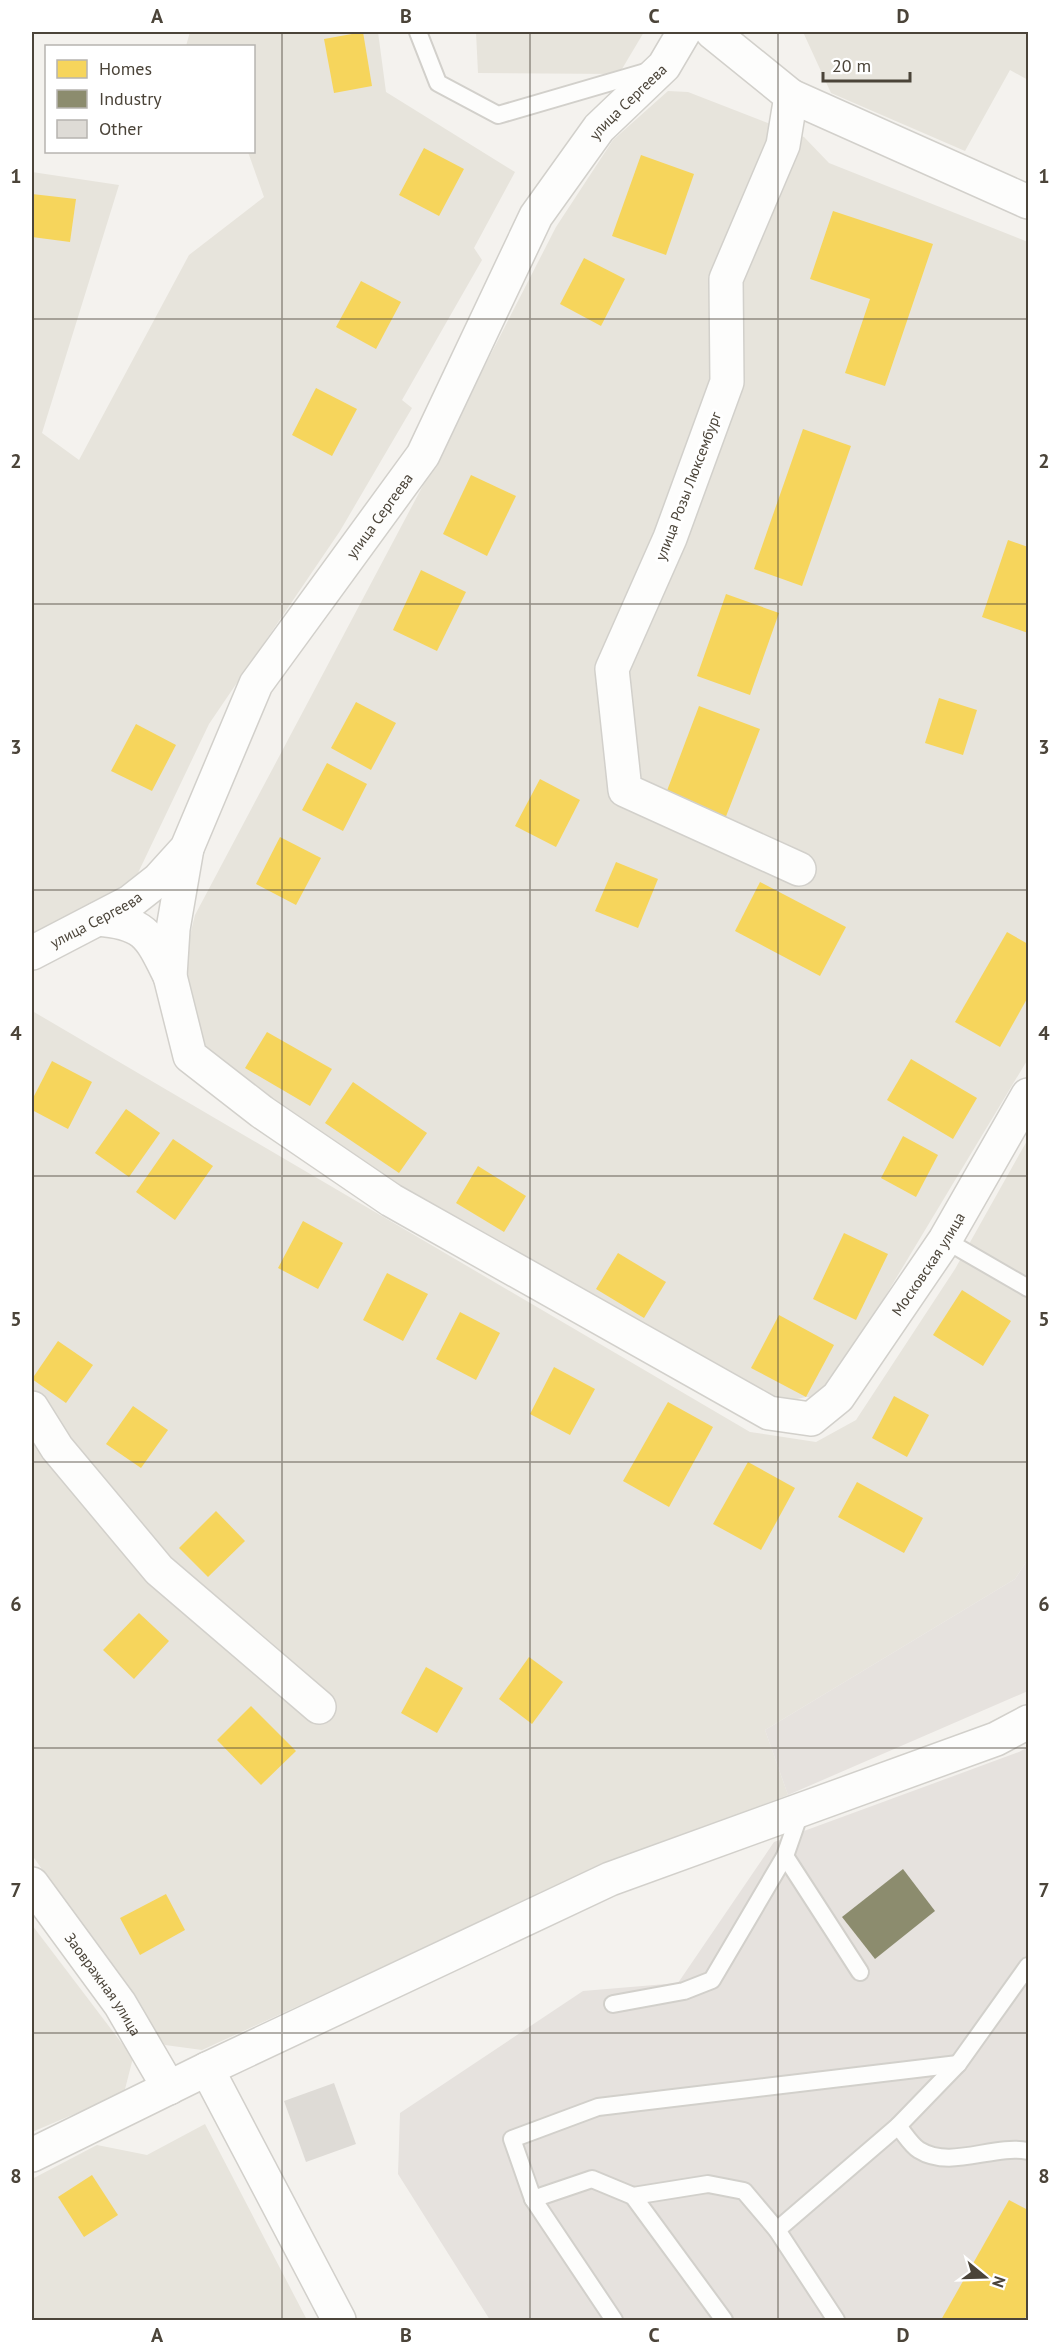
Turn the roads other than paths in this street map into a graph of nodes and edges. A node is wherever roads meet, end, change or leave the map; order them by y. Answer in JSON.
{"nodes":[{"id":1,"x":418,"y":32,"type":"edge"},
{"id":2,"x":684,"y":32,"type":"edge"},
{"id":3,"x":712,"y":32,"type":"edge"},
{"id":4,"x":664,"y":66,"type":"junction"},
{"id":5,"x":791,"y":96,"type":"junction"},
{"id":6,"x":1029,"y":202,"type":"edge"},
{"id":7,"x":187,"y":848,"type":"junction"},
{"id":8,"x":799,"y":869,"type":"dead end"},
{"id":9,"x":98,"y":919,"type":"junction"},
{"id":10,"x":32,"y":953,"type":"edge"},
{"id":11,"x":170,"y":976,"type":"junction"},
{"id":12,"x":1029,"y":1095,"type":"edge"},
{"id":13,"x":945,"y":1240,"type":"junction"},
{"id":14,"x":1029,"y":1288,"type":"edge"},
{"id":15,"x":32,"y":1408,"type":"edge"},
{"id":16,"x":319,"y":1707,"type":"dead end"},
{"id":17,"x":1029,"y":1722,"type":"edge"},
{"id":18,"x":802,"y":1809,"type":"junction"},
{"id":19,"x":785,"y":1856,"type":"junction"},
{"id":20,"x":32,"y":1884,"type":"edge"},
{"id":21,"x":1029,"y":1966,"type":"edge"},
{"id":22,"x":860,"y":1972,"type":"dead end"},
{"id":23,"x":613,"y":2004,"type":"dead end"},
{"id":24,"x":958,"y":2064,"type":"junction"},
{"id":25,"x":207,"y":2069,"type":"junction"},
{"id":26,"x":169,"y":2088,"type":"junction"},
{"id":27,"x":898,"y":2126,"type":"junction"},
{"id":28,"x":1029,"y":2151,"type":"edge"},
{"id":29,"x":32,"y":2155,"type":"edge"},
{"id":30,"x":633,"y":2196,"type":"junction"},
{"id":31,"x":533,"y":2199,"type":"junction"},
{"id":32,"x":777,"y":2230,"type":"junction"},
{"id":33,"x":339,"y":2320,"type":"edge"},
{"id":34,"x":614,"y":2320,"type":"edge"},
{"id":35,"x":724,"y":2320,"type":"edge"},
{"id":36,"x":836,"y":2320,"type":"edge"}],
"edges":[{"from":1,"to":4,"type":"lane"},
{"from":2,"to":4,"type":"street","name":"улица Сергеева"},
{"from":3,"to":5,"type":"street"},
{"from":4,"to":7,"type":"street","name":"улица Сергеева"},
{"from":5,"to":6,"type":"street"},
{"from":5,"to":8,"type":"street","name":"улица Розы Люксембург"},
{"from":7,"to":9,"type":"street","name":"улица Сергеева"},
{"from":7,"to":11,"type":"street"},
{"from":9,"to":10,"type":"street","name":"улица Сергеева"},
{"from":9,"to":11,"type":"street"},
{"from":11,"to":13,"type":"street","name":"Московская улица"},
{"from":12,"to":13,"type":"street","name":"Московская улица"},
{"from":13,"to":14,"type":"lane"},
{"from":15,"to":16,"type":"street"},
{"from":17,"to":18,"type":"street"},
{"from":18,"to":19,"type":"lane"},
{"from":18,"to":25,"type":"street"},
{"from":19,"to":22,"type":"lane"},
{"from":19,"to":23,"type":"lane"},
{"from":20,"to":26,"type":"street","name":"Заовражная улица"},
{"from":21,"to":24,"type":"lane"},
{"from":24,"to":27,"type":"lane"},
{"from":24,"to":31,"type":"lane"},
{"from":25,"to":26,"type":"street"},
{"from":25,"to":33,"type":"street"},
{"from":26,"to":29,"type":"street"},
{"from":27,"to":28,"type":"lane"},
{"from":27,"to":32,"type":"lane"},
{"from":30,"to":31,"type":"lane"},
{"from":30,"to":32,"type":"lane"},
{"from":30,"to":35,"type":"lane"},
{"from":31,"to":34,"type":"lane"},
{"from":32,"to":36,"type":"lane"}]}
